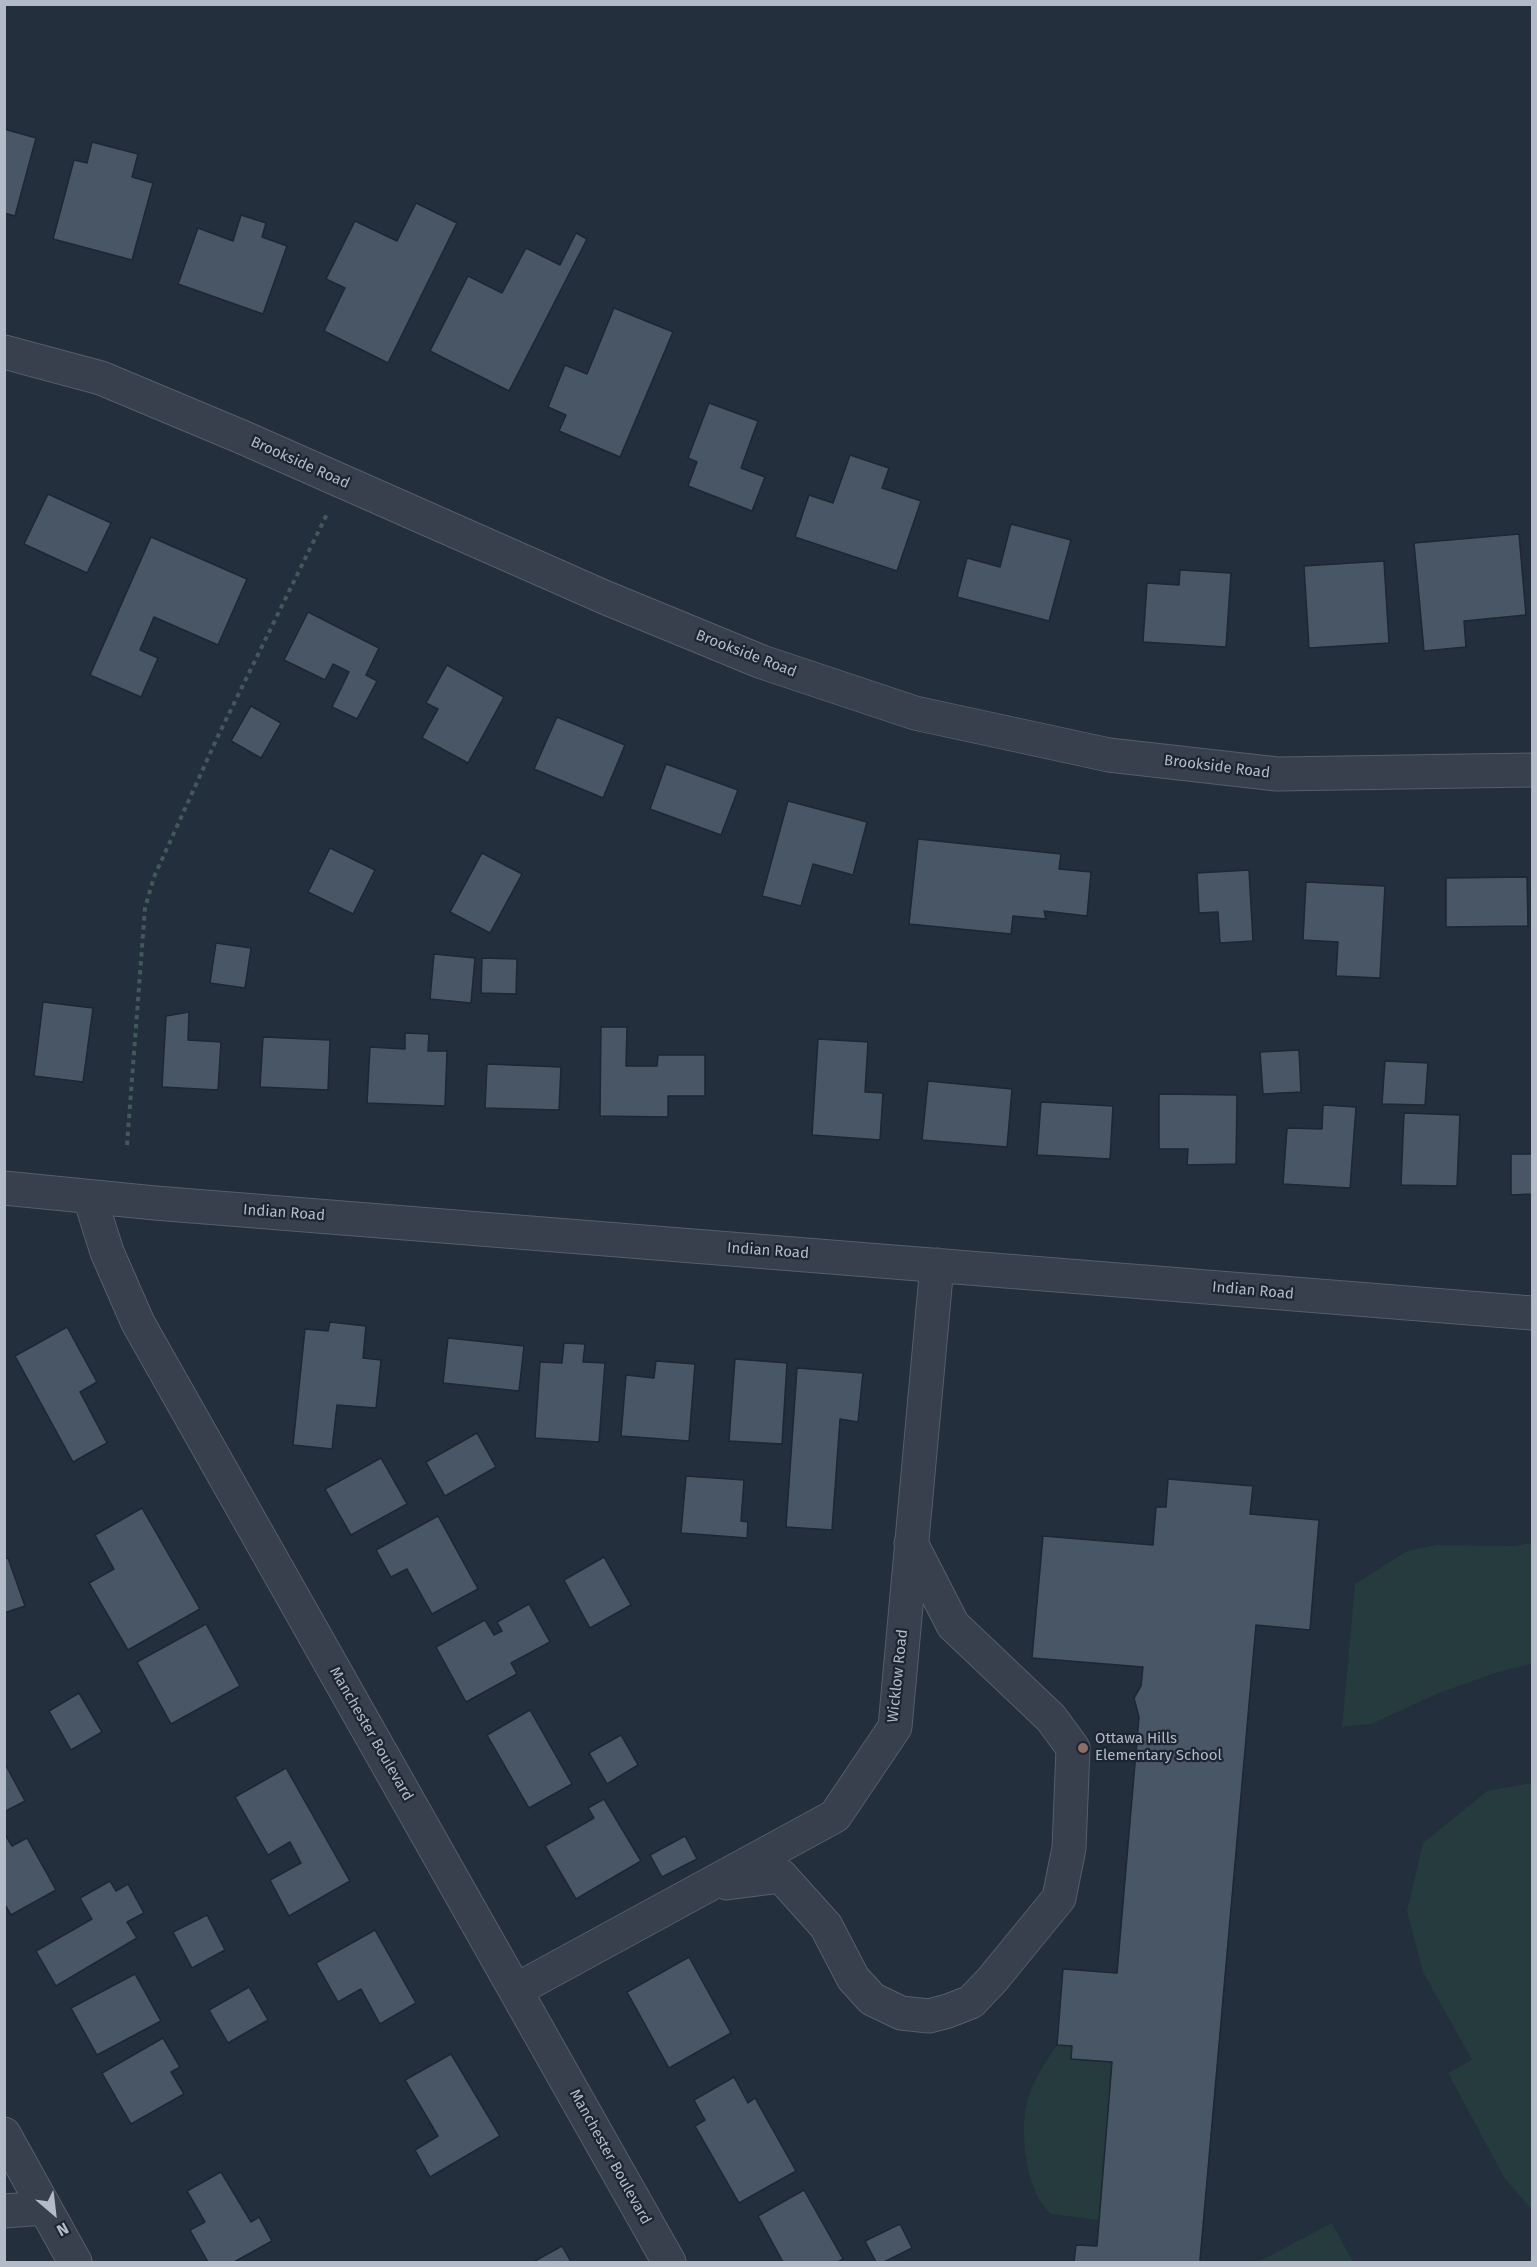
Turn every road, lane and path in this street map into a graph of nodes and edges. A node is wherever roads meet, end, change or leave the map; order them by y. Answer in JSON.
{"nodes":[{"id":1,"x":4,"y":352,"type":"edge"},
{"id":2,"x":343,"y":482,"type":"junction"},
{"id":3,"x":1533,"y":770,"type":"edge"},
{"id":4,"x":127,"y":1145,"type":"dead end"},
{"id":5,"x":4,"y":1188,"type":"edge"},
{"id":6,"x":90,"y":1198,"type":"junction"},
{"id":7,"x":937,"y":1265,"type":"junction"},
{"id":8,"x":1533,"y":1313,"type":"edge"},
{"id":9,"x":911,"y":1543,"type":"junction"},
{"id":10,"x":708,"y":1886,"type":"junction"},
{"id":11,"x":516,"y":1990,"type":"junction"},
{"id":12,"x":4,"y":2134,"type":"edge"},
{"id":13,"x":45,"y":2208,"type":"junction"},
{"id":14,"x":4,"y":2211,"type":"edge"},
{"id":15,"x":75,"y":2262,"type":"edge"},
{"id":16,"x":669,"y":2262,"type":"edge"}],
"edges":[{"from":1,"to":2,"type":"street","name":"Brookside Road"},
{"from":2,"to":3,"type":"street","name":"Brookside Road"},
{"from":2,"to":4,"type":"path"},
{"from":5,"to":6,"type":"street","name":"Indian Road"},
{"from":6,"to":7,"type":"street","name":"Indian Road"},
{"from":6,"to":11,"type":"street","name":"Manchester Boulevard"},
{"from":7,"to":8,"type":"street","name":"Indian Road"},
{"from":7,"to":9,"type":"street","name":"Wicklow Road"},
{"from":9,"to":10,"type":"street","name":"Wicklow Road"},
{"from":9,"to":10,"type":"street"},
{"from":10,"to":11,"type":"street","name":"Wicklow Road"},
{"from":11,"to":16,"type":"street","name":"Manchester Boulevard"},
{"from":12,"to":13,"type":"street"},
{"from":13,"to":14,"type":"street"},
{"from":13,"to":15,"type":"street"}]}
